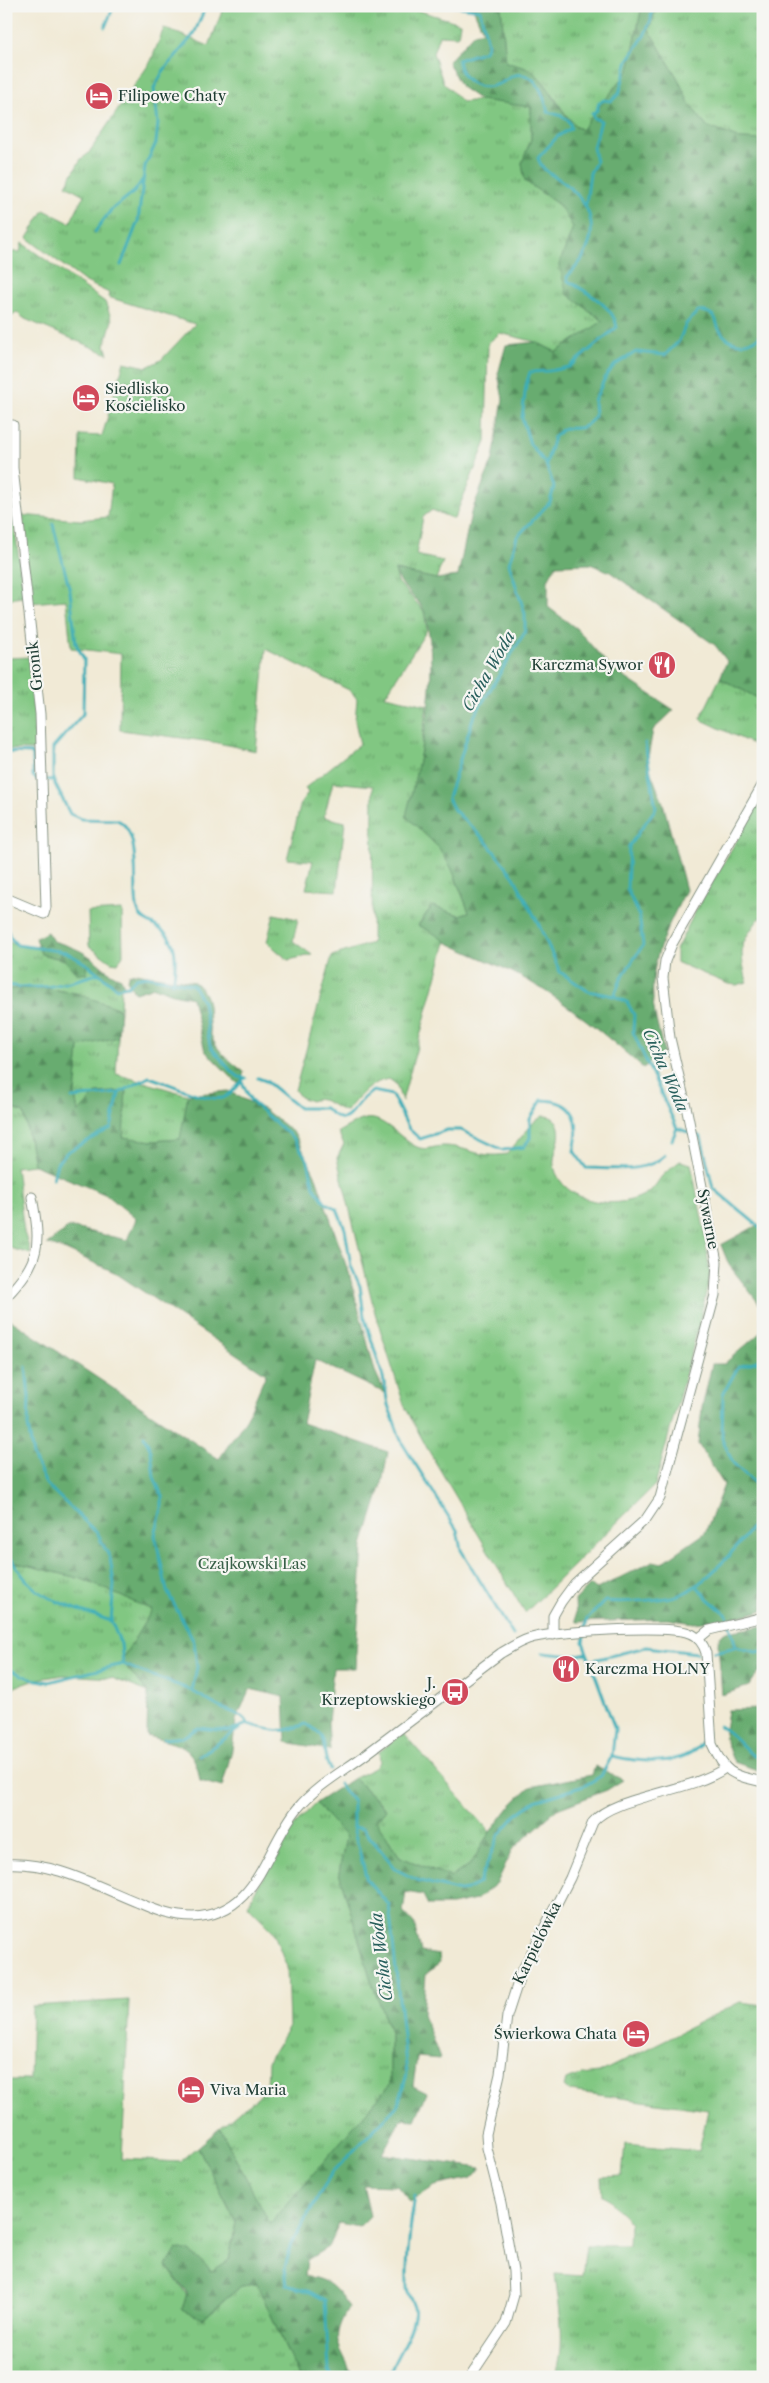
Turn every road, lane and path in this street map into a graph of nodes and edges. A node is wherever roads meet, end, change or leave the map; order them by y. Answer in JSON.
{"nodes":[{"id":1,"x":6,"y":425,"type":"edge"},
{"id":2,"x":763,"y":784,"type":"edge"},
{"id":3,"x":6,"y":898,"type":"edge"},
{"id":4,"x":32,"y":1197,"type":"dead end"},
{"id":5,"x":6,"y":1297,"type":"edge"},
{"id":6,"x":763,"y":1616,"type":"edge"},
{"id":7,"x":553,"y":1634,"type":"junction"},
{"id":8,"x":698,"y":1639,"type":"junction"},
{"id":9,"x":724,"y":1768,"type":"junction"},
{"id":10,"x":763,"y":1782,"type":"edge"},
{"id":11,"x":6,"y":1864,"type":"edge"},
{"id":12,"x":470,"y":2377,"type":"edge"}],
"edges":[{"from":1,"to":3,"type":"street","name":"Gronik"},
{"from":2,"to":7,"type":"street","name":"Sywarne"},
{"from":4,"to":5,"type":"street"},
{"from":6,"to":8,"type":"street"},
{"from":7,"to":8,"type":"street"},
{"from":7,"to":11,"type":"street"},
{"from":8,"to":9,"type":"street"},
{"from":9,"to":10,"type":"street"},
{"from":9,"to":12,"type":"street","name":"Karpielówka"}]}
